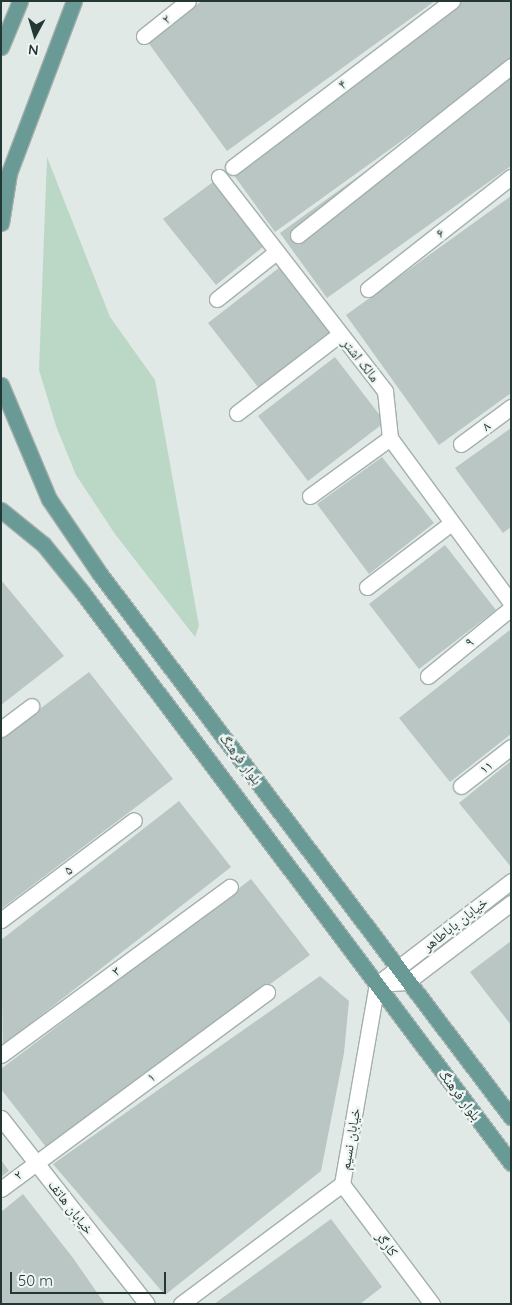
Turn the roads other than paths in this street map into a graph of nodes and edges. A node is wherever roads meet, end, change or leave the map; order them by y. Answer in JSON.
{"nodes":[{"id":1,"x":20,"y":1,"type":"edge"},
{"id":2,"x":74,"y":1,"type":"edge"},
{"id":3,"x":188,"y":1,"type":"edge"},
{"id":4,"x":452,"y":1,"type":"edge"},
{"id":5,"x":144,"y":36,"type":"dead end"},
{"id":6,"x":1,"y":47,"type":"edge"},
{"id":7,"x":511,"y":66,"type":"edge"},
{"id":8,"x":233,"y":167,"type":"dead end"},
{"id":9,"x":219,"y":177,"type":"dead end"},
{"id":10,"x":511,"y":177,"type":"edge"},
{"id":11,"x":1,"y":223,"type":"edge"},
{"id":12,"x":298,"y":235,"type":"dead end"},
{"id":13,"x":276,"y":252,"type":"junction"},
{"id":14,"x":368,"y":289,"type":"dead end"},
{"id":15,"x":217,"y":299,"type":"dead end"},
{"id":16,"x":340,"y":334,"type":"junction"},
{"id":17,"x":1,"y":384,"type":"edge"},
{"id":18,"x":511,"y":408,"type":"edge"},
{"id":19,"x":237,"y":413,"type":"dead end"},
{"id":20,"x":390,"y":438,"type":"junction"},
{"id":21,"x":461,"y":444,"type":"dead end"},
{"id":22,"x":310,"y":496,"type":"dead end"},
{"id":23,"x":1,"y":510,"type":"edge"},
{"id":24,"x":450,"y":524,"type":"junction"},
{"id":25,"x":367,"y":587,"type":"dead end"},
{"id":26,"x":511,"y":603,"type":"edge"},
{"id":27,"x":511,"y":608,"type":"edge"},
{"id":28,"x":428,"y":676,"type":"dead end"},
{"id":29,"x":31,"y":706,"type":"dead end"},
{"id":30,"x":1,"y":729,"type":"edge"},
{"id":31,"x":511,"y":747,"type":"edge"},
{"id":32,"x":461,"y":786,"type":"dead end"},
{"id":33,"x":134,"y":820,"type":"dead end"},
{"id":34,"x":511,"y":881,"type":"edge"},
{"id":35,"x":230,"y":887,"type":"dead end"},
{"id":36,"x":511,"y":903,"type":"edge"},
{"id":37,"x":1,"y":920,"type":"edge"},
{"id":38,"x":399,"y":968,"type":"junction"},
{"id":39,"x":407,"y":982,"type":"junction"},
{"id":40,"x":377,"y":984,"type":"junction"},
{"id":41,"x":267,"y":992,"type":"dead end"},
{"id":42,"x":1,"y":1055,"type":"edge"},
{"id":43,"x":511,"y":1117,"type":"edge"},
{"id":44,"x":1,"y":1118,"type":"edge"},
{"id":45,"x":36,"y":1162,"type":"junction"},
{"id":46,"x":511,"y":1163,"type":"edge"},
{"id":47,"x":342,"y":1184,"type":"junction"},
{"id":48,"x":1,"y":1189,"type":"edge"},
{"id":49,"x":143,"y":1300,"type":"edge"},
{"id":50,"x":181,"y":1304,"type":"edge"},
{"id":51,"x":432,"y":1304,"type":"edge"}],
"edges":[{"from":1,"to":6,"type":"main road"},
{"from":2,"to":11,"type":"main road"},
{"from":3,"to":5,"type":"street","name":"۲"},
{"from":4,"to":8,"type":"street","name":"۴"},
{"from":7,"to":12,"type":"street"},
{"from":9,"to":13,"type":"street","name":"مالک اشتر"},
{"from":10,"to":14,"type":"street","name":"۶"},
{"from":13,"to":15,"type":"street"},
{"from":13,"to":16,"type":"street","name":"مالک اشتر"},
{"from":16,"to":19,"type":"street"},
{"from":16,"to":20,"type":"street","name":"مالک اشتر"},
{"from":17,"to":38,"type":"main road","name":"بلوار فرهنگ"},
{"from":18,"to":21,"type":"street","name":"۸"},
{"from":20,"to":22,"type":"street"},
{"from":20,"to":24,"type":"street","name":"مالک اشتر"},
{"from":23,"to":40,"type":"main road","name":"بلوار فرهنگ"},
{"from":24,"to":25,"type":"street"},
{"from":24,"to":26,"type":"street","name":"مالک اشتر"},
{"from":27,"to":28,"type":"street","name":"۹"},
{"from":29,"to":30,"type":"street"},
{"from":31,"to":32,"type":"street","name":"۱۱"},
{"from":33,"to":37,"type":"street","name":"۵"},
{"from":34,"to":38,"type":"street","name":"خیابان باباطاهر"},
{"from":35,"to":42,"type":"street","name":"۳"},
{"from":36,"to":39,"type":"street","name":"خیابان باباطاهر"},
{"from":38,"to":39,"type":"main road","name":"بلوار فرهنگ"},
{"from":38,"to":40,"type":"street","name":"خیابان باباطاهر"},
{"from":39,"to":40,"type":"street"},
{"from":39,"to":43,"type":"main road","name":"بلوار فرهنگ"},
{"from":40,"to":46,"type":"main road","name":"بلوار فرهنگ"},
{"from":40,"to":47,"type":"street","name":"خیابان نسیم"},
{"from":41,"to":45,"type":"street","name":"۱"},
{"from":44,"to":45,"type":"street","name":"خیابان هاتف"},
{"from":45,"to":48,"type":"street","name":"۲"},
{"from":45,"to":49,"type":"street","name":"خیابان هاتف"},
{"from":47,"to":50,"type":"street","name":"خیابان نسیم"},
{"from":47,"to":51,"type":"street","name":"کارگر"}]}
